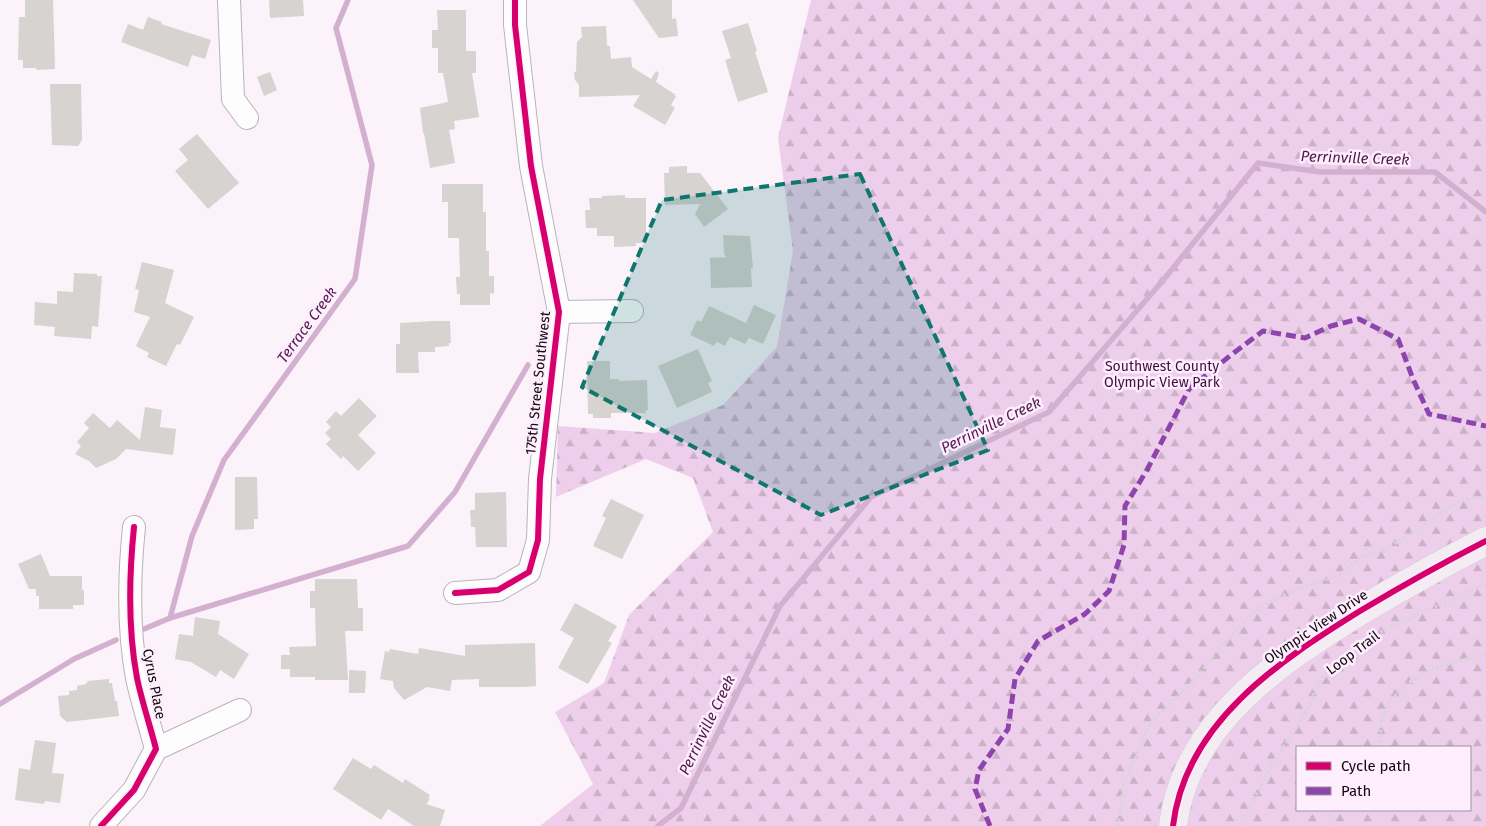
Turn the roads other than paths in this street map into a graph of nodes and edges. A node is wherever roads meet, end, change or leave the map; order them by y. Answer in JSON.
{"nodes":[{"id":1,"x":229,"y":0,"type":"edge"},
{"id":2,"x":515,"y":0,"type":"edge"},
{"id":3,"x":247,"y":118,"type":"dead end"},
{"id":4,"x":632,"y":311,"type":"dead end"},
{"id":5,"x":560,"y":312,"type":"junction"},
{"id":6,"x":134,"y":527,"type":"dead end"},
{"id":7,"x":1486,"y":540,"type":"edge"},
{"id":8,"x":456,"y":593,"type":"dead end"},
{"id":9,"x":240,"y":710,"type":"dead end"},
{"id":10,"x":156,"y":749,"type":"junction"},
{"id":11,"x":101,"y":826,"type":"edge"},
{"id":12,"x":1173,"y":826,"type":"edge"}],
"edges":[{"from":1,"to":3,"type":"street"},
{"from":2,"to":5,"type":"street","name":"175th Street Southwest"},
{"from":4,"to":5,"type":"street","name":"175th Street Southwest"},
{"from":5,"to":8,"type":"street","name":"175th Street Southwest"},
{"from":6,"to":10,"type":"street","name":"Cyrus Place"},
{"from":7,"to":12,"type":"main road","name":"Olympic View Drive"},
{"from":9,"to":10,"type":"street"},
{"from":10,"to":11,"type":"street"}]}
